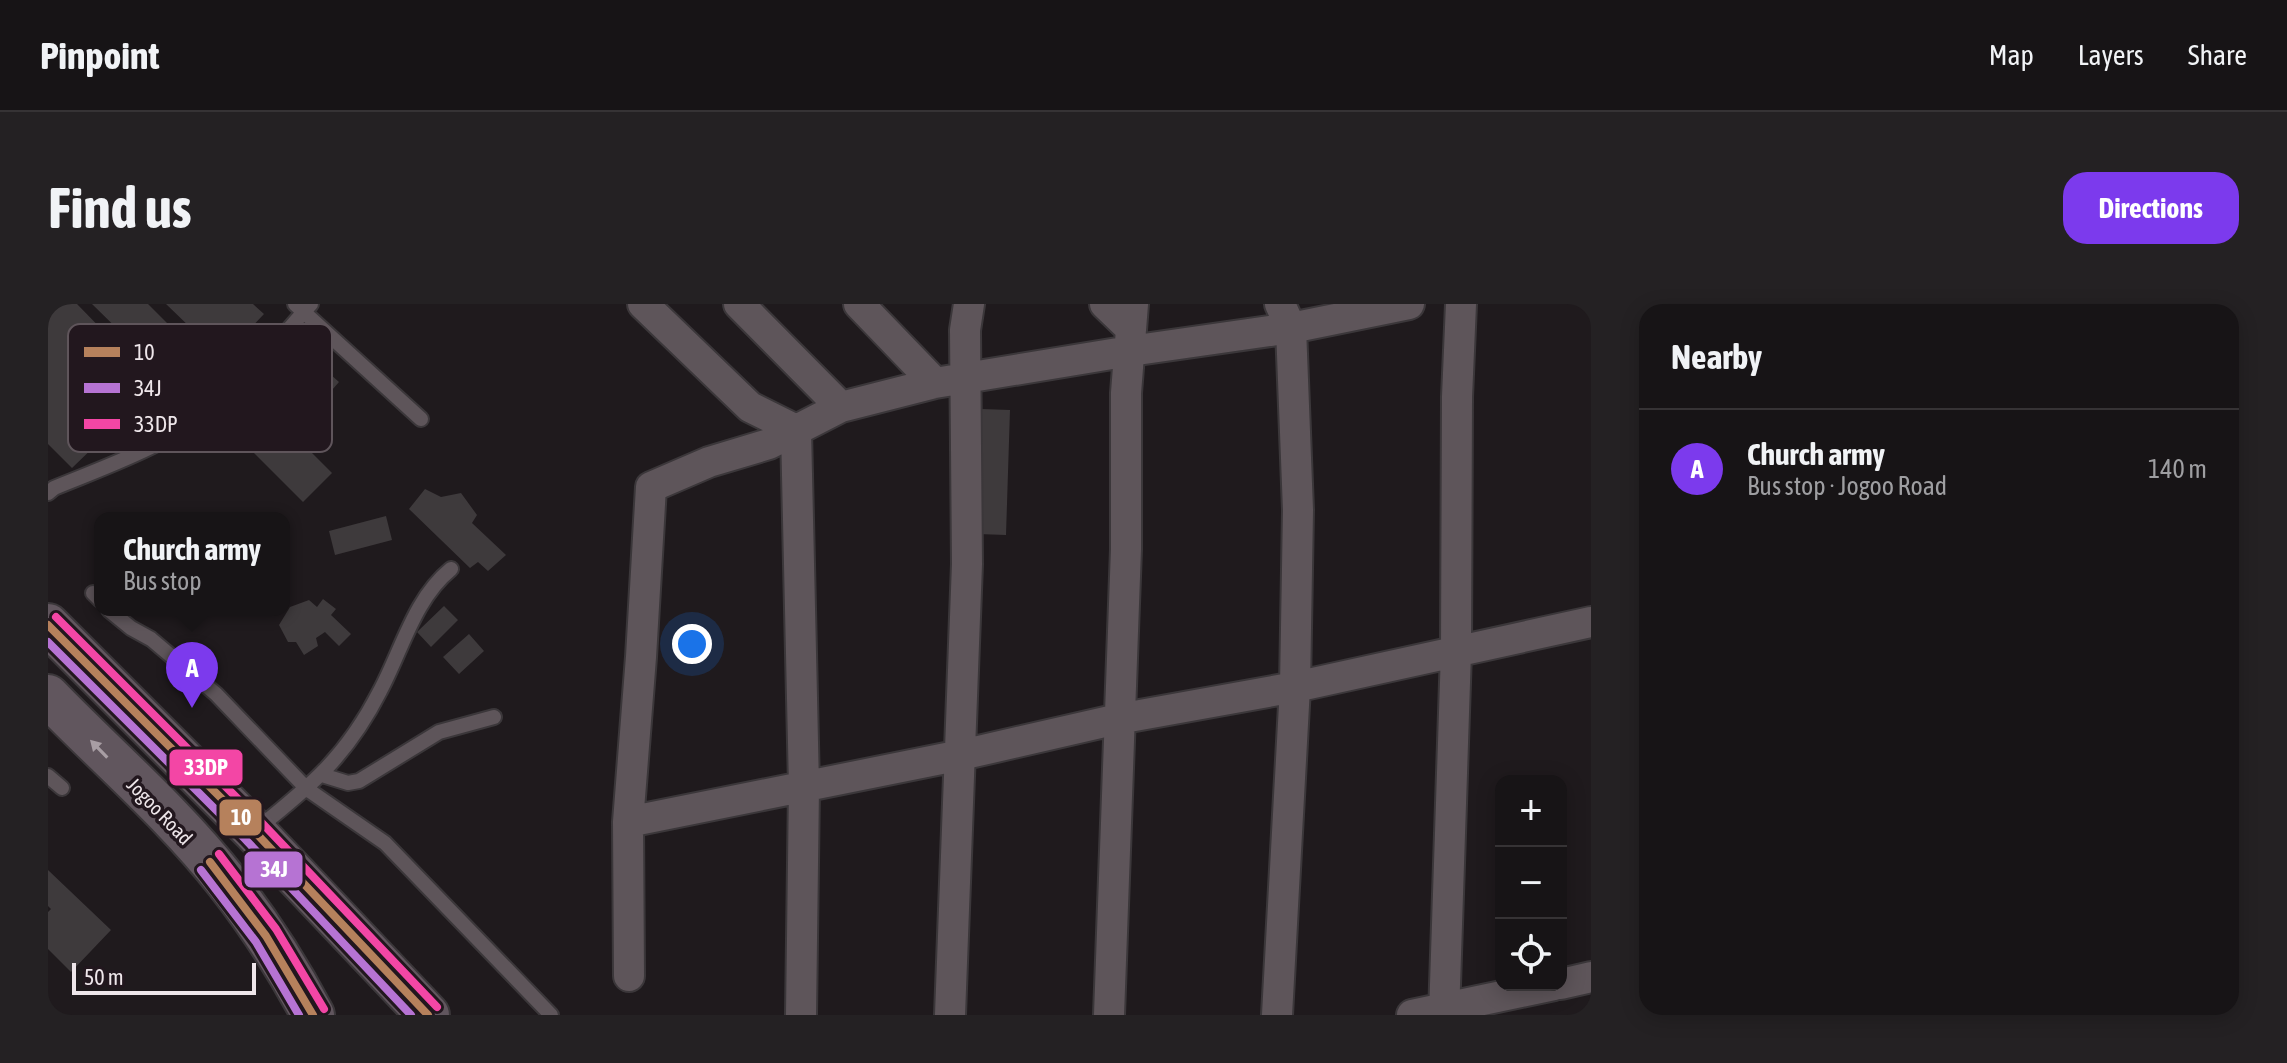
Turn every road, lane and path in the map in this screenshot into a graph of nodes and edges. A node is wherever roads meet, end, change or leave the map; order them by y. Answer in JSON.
{"nodes":[{"id":1,"x":643,"y":304,"type":"edge"},
{"id":2,"x":739,"y":304,"type":"edge"},
{"id":3,"x":859,"y":304,"type":"edge"},
{"id":4,"x":969,"y":304,"type":"edge"},
{"id":5,"x":1105,"y":304,"type":"edge"},
{"id":6,"x":1409,"y":304,"type":"edge"},
{"id":7,"x":1461,"y":304,"type":"edge"},
{"id":8,"x":303,"y":307,"type":"edge"},
{"id":9,"x":1286,"y":316,"type":"edge"},
{"id":10,"x":289,"y":324,"type":"edge"},
{"id":11,"x":321,"y":324,"type":"edge"},
{"id":12,"x":1131,"y":328,"type":"edge"},
{"id":13,"x":332,"y":335,"type":"edge"},
{"id":14,"x":966,"y":378,"type":"junction"},
{"id":15,"x":935,"y":383,"type":"junction"},
{"id":16,"x":841,"y":407,"type":"junction"},
{"id":17,"x":421,"y":419,"type":"dead end"},
{"id":18,"x":796,"y":430,"type":"junction"},
{"id":19,"x":145,"y":452,"type":"edge"},
{"id":20,"x":48,"y":493,"type":"edge"},
{"id":21,"x":451,"y":569,"type":"dead end"},
{"id":22,"x":116,"y":616,"type":"edge"},
{"id":23,"x":1591,"y":622,"type":"edge"},
{"id":24,"x":48,"y":625,"type":"edge"},
{"id":25,"x":1456,"y":652,"type":"junction"},
{"id":26,"x":1295,"y":687,"type":"junction"},
{"id":27,"x":48,"y":696,"type":"edge"},
{"id":28,"x":494,"y":717,"type":"dead end"},
{"id":29,"x":1118,"y":719,"type":"junction"},
{"id":30,"x":961,"y":755,"type":"junction"},
{"id":31,"x":322,"y":775,"type":"junction"},
{"id":32,"x":48,"y":776,"type":"edge"},
{"id":33,"x":804,"y":787,"type":"junction"},
{"id":34,"x":62,"y":788,"type":"dead end"},
{"id":35,"x":307,"y":789,"type":"junction"},
{"id":36,"x":628,"y":822,"type":"junction"},
{"id":37,"x":254,"y":831,"type":"junction"},
{"id":38,"x":629,"y":976,"type":"dead end"},
{"id":39,"x":1591,"y":977,"type":"edge"},
{"id":40,"x":1567,"y":983,"type":"edge"},
{"id":41,"x":1530,"y":991,"type":"edge"},
{"id":42,"x":1444,"y":1012,"type":"edge"},
{"id":43,"x":313,"y":1015,"type":"edge"},
{"id":44,"x":428,"y":1015,"type":"edge"},
{"id":45,"x":551,"y":1015,"type":"edge"},
{"id":46,"x":801,"y":1015,"type":"edge"},
{"id":47,"x":950,"y":1015,"type":"edge"},
{"id":48,"x":1109,"y":1015,"type":"edge"},
{"id":49,"x":1277,"y":1015,"type":"edge"},
{"id":50,"x":1412,"y":1015,"type":"edge"}],
"edges":[{"from":1,"to":18,"type":"street"},
{"from":2,"to":16,"type":"street"},
{"from":3,"to":15,"type":"street"},
{"from":4,"to":14,"type":"street"},
{"from":5,"to":12,"type":"street"},
{"from":6,"to":9,"type":"street"},
{"from":7,"to":25,"type":"street"},
{"from":8,"to":10,"type":"lane"},
{"from":8,"to":11,"type":"lane"},
{"from":9,"to":12,"type":"street"},
{"from":9,"to":26,"type":"street"},
{"from":12,"to":14,"type":"street"},
{"from":12,"to":29,"type":"street"},
{"from":13,"to":17,"type":"lane"},
{"from":14,"to":15,"type":"street"},
{"from":14,"to":30,"type":"street"},
{"from":15,"to":16,"type":"street"},
{"from":16,"to":18,"type":"street"},
{"from":18,"to":33,"type":"street"},
{"from":18,"to":36,"type":"street"},
{"from":19,"to":20,"type":"lane"},
{"from":21,"to":31,"type":"lane"},
{"from":22,"to":35,"type":"lane"},
{"from":23,"to":25,"type":"street"},
{"from":24,"to":37,"type":"main road"},
{"from":25,"to":26,"type":"street"},
{"from":25,"to":42,"type":"street"},
{"from":26,"to":29,"type":"street"},
{"from":26,"to":49,"type":"street"},
{"from":43,"to":27,"type":"main road","name":"Jogoo Road","one_way":true},
{"from":28,"to":31,"type":"lane"},
{"from":29,"to":30,"type":"street"},
{"from":29,"to":48,"type":"street"},
{"from":30,"to":33,"type":"street"},
{"from":30,"to":47,"type":"street"},
{"from":31,"to":35,"type":"lane"},
{"from":32,"to":34,"type":"lane"},
{"from":33,"to":36,"type":"street"},
{"from":33,"to":46,"type":"street"},
{"from":35,"to":37,"type":"lane"},
{"from":35,"to":45,"type":"lane"},
{"from":36,"to":38,"type":"street"},
{"from":37,"to":44,"type":"main road"},
{"from":39,"to":40,"type":"street"},
{"from":41,"to":42,"type":"street"},
{"from":42,"to":50,"type":"street"}]}
